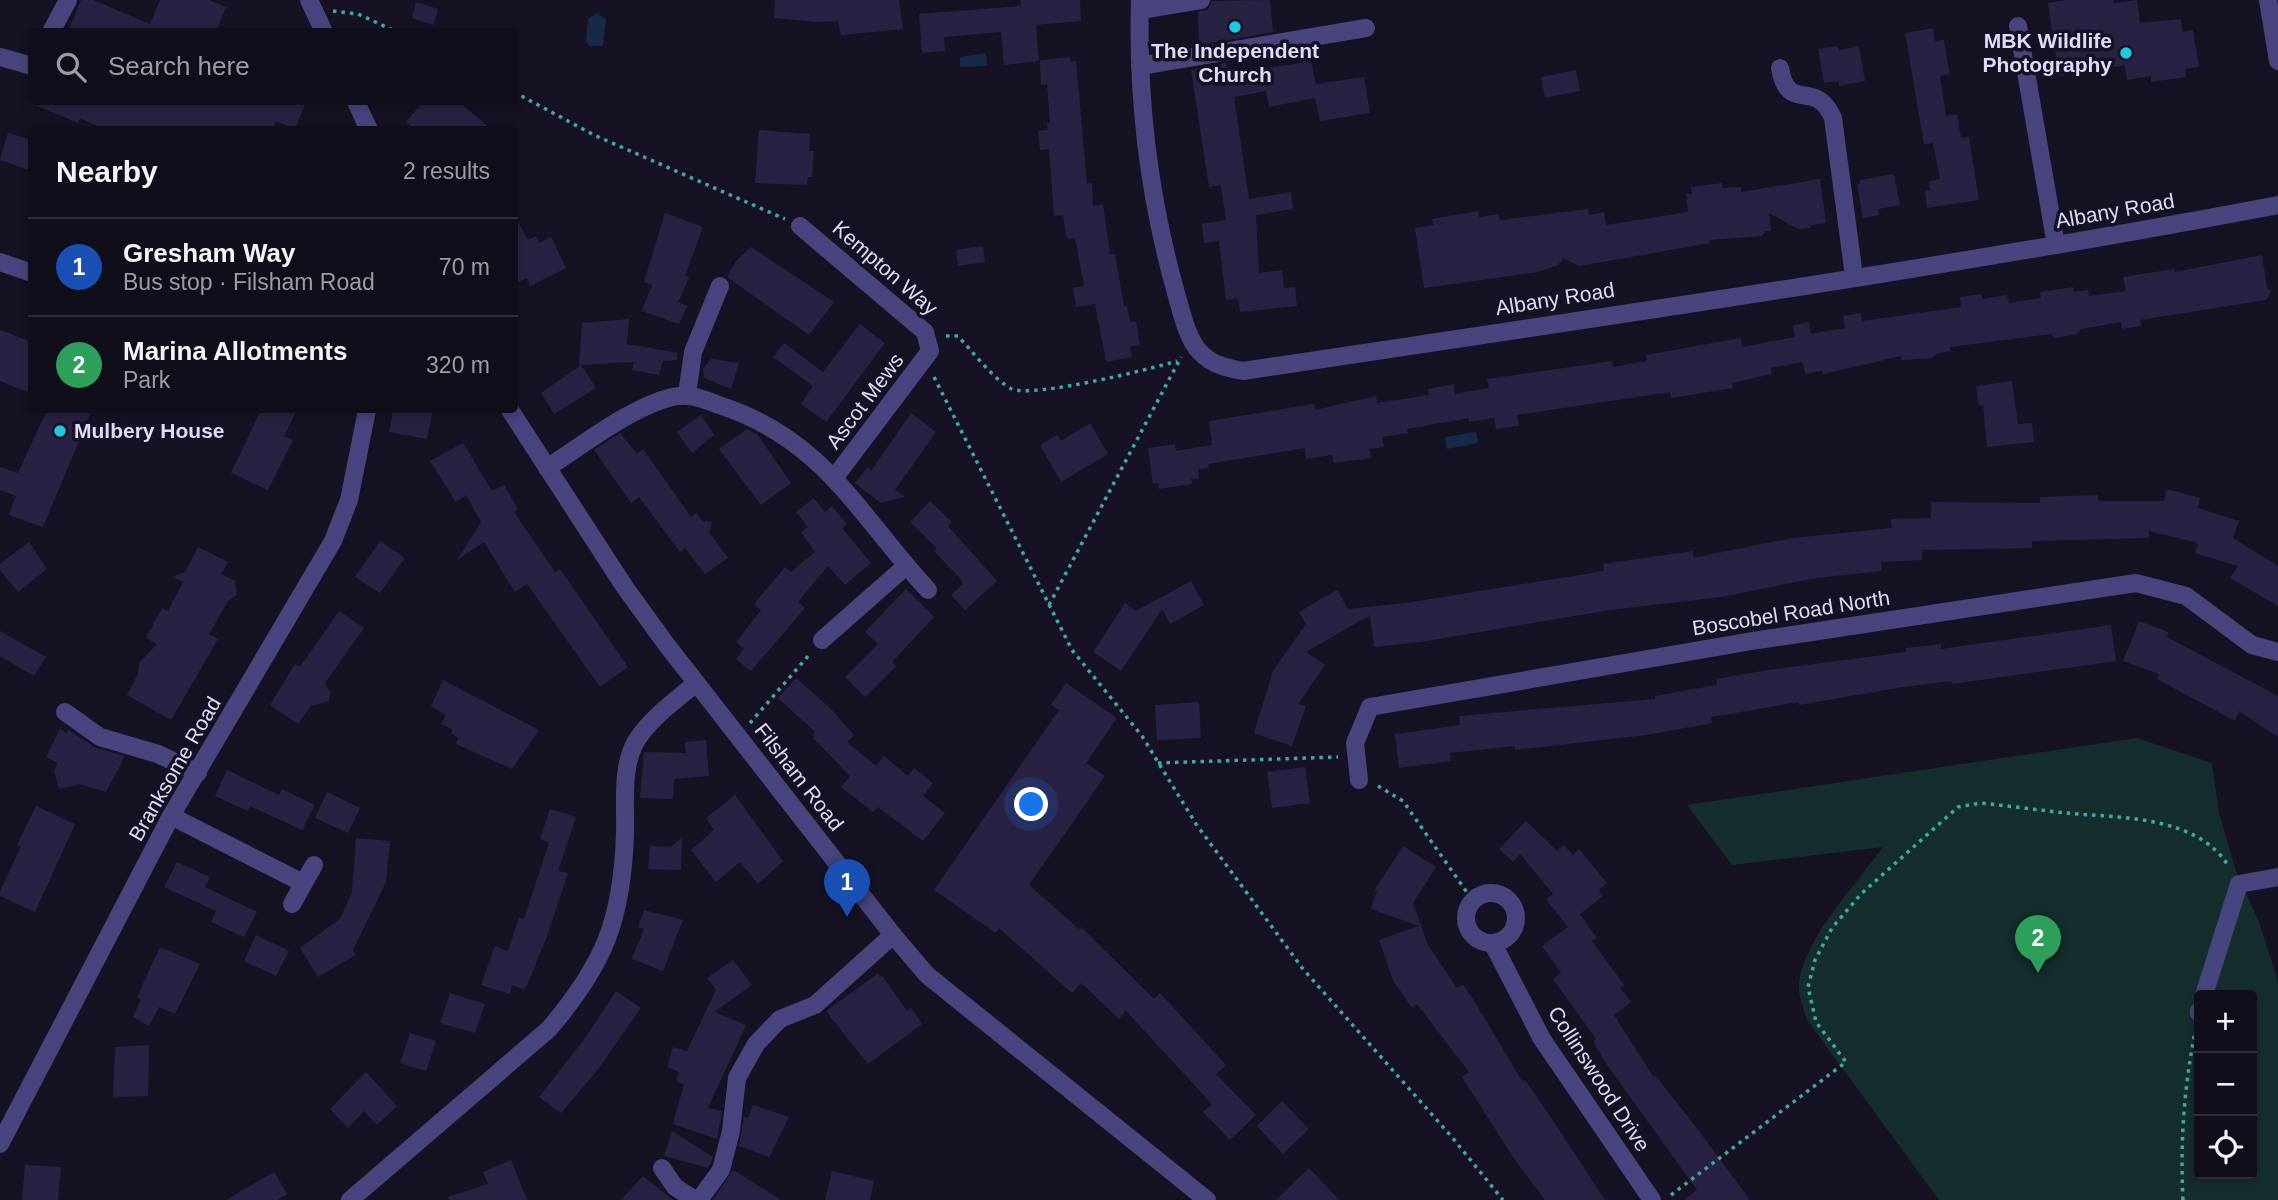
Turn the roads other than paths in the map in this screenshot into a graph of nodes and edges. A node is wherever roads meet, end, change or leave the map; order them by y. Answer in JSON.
{"nodes":[{"id":1,"x":68,"y":0,"type":"edge"},
{"id":2,"x":1201,"y":0,"type":"edge"},
{"id":3,"x":2267,"y":0,"type":"edge"},
{"id":4,"x":1140,"y":5,"type":"edge"},
{"id":5,"x":2018,"y":26,"type":"dead end"},
{"id":6,"x":53,"y":28,"type":"edge"},
{"id":7,"x":1366,"y":28,"type":"dead end"},
{"id":8,"x":0,"y":57,"type":"edge"},
{"id":9,"x":2278,"y":61,"type":"edge"},
{"id":10,"x":28,"y":65,"type":"edge"},
{"id":11,"x":1140,"y":66,"type":"junction"},
{"id":12,"x":1780,"y":68,"type":"dead end"},
{"id":13,"x":357,"y":105,"type":"edge"},
{"id":14,"x":367,"y":126,"type":"edge"},
{"id":15,"x":2278,"y":205,"type":"edge"},
{"id":16,"x":800,"y":226,"type":"road end"},
{"id":17,"x":2056,"y":245,"type":"junction"},
{"id":18,"x":0,"y":262,"type":"edge"},
{"id":19,"x":28,"y":272,"type":"edge"},
{"id":20,"x":1854,"y":276,"type":"junction"},
{"id":21,"x":720,"y":285,"type":"dead end"},
{"id":22,"x":929,"y":353,"type":"joint"},
{"id":23,"x":687,"y":394,"type":"junction"},
{"id":24,"x":366,"y":413,"type":"edge"},
{"id":25,"x":512,"y":413,"type":"edge"},
{"id":26,"x":547,"y":468,"type":"junction"},
{"id":27,"x":835,"y":477,"type":"junction"},
{"id":28,"x":906,"y":566,"type":"junction"},
{"id":29,"x":928,"y":590,"type":"dead end"},
{"id":30,"x":822,"y":640,"type":"road end"},
{"id":31,"x":2278,"y":652,"type":"edge"},
{"id":32,"x":696,"y":683,"type":"junction"},
{"id":33,"x":65,"y":712,"type":"dead end"},
{"id":34,"x":198,"y":773,"type":"junction"},
{"id":35,"x":1358,"y":778,"type":"road end"},
{"id":36,"x":171,"y":816,"type":"junction"},
{"id":37,"x":314,"y":865,"type":"dead end"},
{"id":38,"x":2278,"y":877,"type":"edge"},
{"id":39,"x":301,"y":882,"type":"junction"},
{"id":40,"x":292,"y":904,"type":"dead end"},
{"id":41,"x":893,"y":935,"type":"junction"},
{"id":42,"x":1493,"y":944,"type":"junction"},
{"id":43,"x":2206,"y":990,"type":"edge"},
{"id":44,"x":0,"y":1144,"type":"edge"},
{"id":45,"x":662,"y":1168,"type":"dead end"},
{"id":46,"x":354,"y":1199,"type":"edge"},
{"id":47,"x":697,"y":1200,"type":"edge"},
{"id":48,"x":1208,"y":1200,"type":"edge"},
{"id":49,"x":1652,"y":1200,"type":"edge"}],
"edges":[{"from":1,"to":6,"type":"street"},
{"from":2,"to":4,"type":"street"},
{"from":3,"to":9,"type":"street"},
{"from":4,"to":11,"type":"street"},
{"from":5,"to":17,"type":"street"},
{"from":7,"to":11,"type":"street"},
{"from":8,"to":10,"type":"street"},
{"from":11,"to":20,"type":"street","name":"Albany Road"},
{"from":12,"to":20,"type":"street"},
{"from":13,"to":14,"type":"street"},
{"from":15,"to":17,"type":"street","name":"Albany Road"},
{"from":16,"to":22,"type":"street","name":"Kempton Way"},
{"from":17,"to":20,"type":"street","name":"Albany Road"},
{"from":18,"to":19,"type":"street"},
{"from":21,"to":23,"type":"street"},
{"from":22,"to":27,"type":"street","name":"Ascot Mews"},
{"from":23,"to":26,"type":"street"},
{"from":23,"to":27,"type":"street"},
{"from":24,"to":34,"type":"street","name":"Branksome Road"},
{"from":25,"to":26,"type":"street","name":"Filsham Road"},
{"from":26,"to":32,"type":"street","name":"Filsham Road"},
{"from":27,"to":28,"type":"street"},
{"from":28,"to":29,"type":"street"},
{"from":28,"to":30,"type":"street"},
{"from":31,"to":35,"type":"street","name":"Boscobel Road North"},
{"from":32,"to":41,"type":"street","name":"Filsham Road"},
{"from":32,"to":46,"type":"street"},
{"from":33,"to":34,"type":"street"},
{"from":34,"to":36,"type":"street","name":"Branksome Road"},
{"from":36,"to":39,"type":"street"},
{"from":36,"to":44,"type":"street","name":"Branksome Road"},
{"from":37,"to":39,"type":"street"},
{"from":38,"to":43,"type":"street"},
{"from":39,"to":40,"type":"street"},
{"from":41,"to":47,"type":"street"},
{"from":41,"to":48,"type":"street","name":"Filsham Road"},
{"from":42,"to":42,"type":"street","name":"Collinswood Drive"},
{"from":42,"to":49,"type":"street","name":"Collinswood Drive"},
{"from":45,"to":47,"type":"street"}]}
